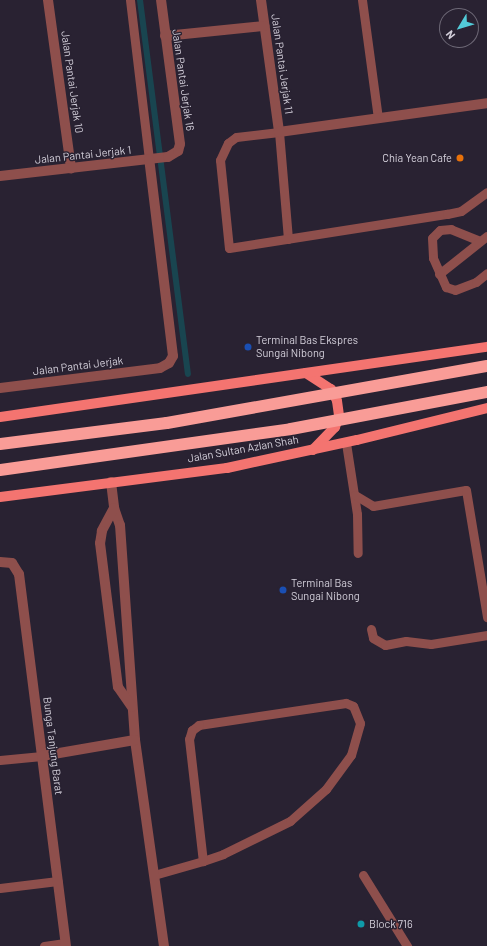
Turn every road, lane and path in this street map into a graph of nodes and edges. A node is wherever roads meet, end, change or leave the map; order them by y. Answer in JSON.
{"nodes":[{"id":1,"x":48,"y":0,"type":"edge"},
{"id":2,"x":130,"y":0,"type":"edge"},
{"id":3,"x":161,"y":0,"type":"edge"},
{"id":4,"x":261,"y":0,"type":"edge"},
{"id":5,"x":362,"y":0,"type":"edge"},
{"id":6,"x":264,"y":26,"type":"junction"},
{"id":7,"x":165,"y":36,"type":"junction"},
{"id":8,"x":487,"y":103,"type":"edge"},
{"id":9,"x":378,"y":118,"type":"junction"},
{"id":10,"x":279,"y":132,"type":"junction"},
{"id":11,"x":168,"y":157,"type":"joint"},
{"id":12,"x":150,"y":159,"type":"junction"},
{"id":13,"x":72,"y":168,"type":"junction"},
{"id":14,"x":0,"y":176,"type":"edge"},
{"id":15,"x":487,"y":192,"type":"edge"},
{"id":16,"x":288,"y":239,"type":"junction"},
{"id":17,"x":484,"y":239,"type":"edge"},
{"id":18,"x":487,"y":273,"type":"edge"},
{"id":19,"x":440,"y":274,"type":"junction"},
{"id":20,"x":487,"y":347,"type":"edge"},
{"id":21,"x":487,"y":366,"type":"edge"},
{"id":22,"x":306,"y":373,"type":"junction"},
{"id":23,"x":0,"y":388,"type":"edge"},
{"id":24,"x":487,"y":392,"type":"edge"},
{"id":25,"x":487,"y":408,"type":"edge"},
{"id":26,"x":0,"y":417,"type":"edge"},
{"id":27,"x":346,"y":443,"type":"junction"},
{"id":28,"x":0,"y":444,"type":"edge"},
{"id":29,"x":313,"y":450,"type":"junction"},
{"id":30,"x":0,"y":470,"type":"edge"},
{"id":31,"x":111,"y":482,"type":"junction"},
{"id":32,"x":354,"y":495,"type":"junction"},
{"id":33,"x":0,"y":497,"type":"edge"},
{"id":34,"x":114,"y":508,"type":"junction"},
{"id":35,"x":358,"y":553,"type":"dead end"},
{"id":36,"x":0,"y":562,"type":"edge"},
{"id":37,"x":487,"y":617,"type":"edge"},
{"id":38,"x":371,"y":630,"type":"dead end"},
{"id":39,"x":487,"y":635,"type":"edge"},
{"id":40,"x":132,"y":707,"type":"junction"},
{"id":41,"x":135,"y":740,"type":"junction"},
{"id":42,"x":42,"y":756,"type":"junction"},
{"id":43,"x":0,"y":760,"type":"edge"},
{"id":44,"x":203,"y":861,"type":"junction"},
{"id":45,"x":154,"y":875,"type":"junction"},
{"id":46,"x":363,"y":875,"type":"dead end"},
{"id":47,"x":58,"y":881,"type":"junction"},
{"id":48,"x":0,"y":888,"type":"edge"},
{"id":49,"x":66,"y":945,"type":"edge"},
{"id":50,"x":44,"y":946,"type":"edge"},
{"id":51,"x":164,"y":946,"type":"edge"},
{"id":52,"x":407,"y":946,"type":"edge"}],
"edges":[{"from":1,"to":13,"type":"street","name":"Jalan Pantai Jerjak 10"},
{"from":2,"to":12,"type":"lane"},
{"from":3,"to":7,"type":"street","name":"Jalan Pantai Jerjak 16"},
{"from":4,"to":6,"type":"street","name":"Jalan Pantai Jerjak 11"},
{"from":5,"to":9,"type":"lane"},
{"from":6,"to":7,"type":"street"},
{"from":6,"to":10,"type":"street","name":"Jalan Pantai Jerjak 11"},
{"from":7,"to":11,"type":"street","name":"Jalan Pantai Jerjak 16"},
{"from":8,"to":9,"type":"street"},
{"from":9,"to":10,"type":"street"},
{"from":10,"to":16,"type":"lane"},
{"from":10,"to":16,"type":"lane"},
{"from":11,"to":12,"type":"street","name":"Jalan Pantai Jerjak 1"},
{"from":12,"to":13,"type":"street","name":"Jalan Pantai Jerjak 1"},
{"from":12,"to":23,"type":"street","name":"Jalan Pantai Jerjak"},
{"from":13,"to":14,"type":"street","name":"Jalan Pantai Jerjak 1"},
{"from":15,"to":16,"type":"lane"},
{"from":17,"to":19,"type":"lane"},
{"from":17,"to":19,"type":"lane"},
{"from":18,"to":19,"type":"lane"},
{"from":20,"to":22,"type":"main road"},
{"from":21,"to":28,"type":"highway","bridge":true},
{"from":22,"to":26,"type":"main road"},
{"from":22,"to":29,"type":"main road"},
{"from":24,"to":30,"type":"highway","name":"Jalan Sultan Azlan Shah","bridge":true},
{"from":25,"to":27,"type":"main road","name":"Jalan Sultan Azlan Shah"},
{"from":27,"to":29,"type":"main road","name":"Jalan Sultan Azlan Shah"},
{"from":27,"to":32,"type":"lane"},
{"from":29,"to":31,"type":"main road","name":"Jalan Sultan Azlan Shah"},
{"from":31,"to":33,"type":"main road","name":"Jalan Sultan Azlan Shah"},
{"from":31,"to":34,"type":"street"},
{"from":32,"to":35,"type":"lane"},
{"from":32,"to":37,"type":"lane"},
{"from":34,"to":40,"type":"street"},
{"from":34,"to":40,"type":"street"},
{"from":36,"to":42,"type":"street","name":"Bunga Tanjung Barat"},
{"from":38,"to":39,"type":"lane"},
{"from":40,"to":41,"type":"street"},
{"from":41,"to":42,"type":"street"},
{"from":41,"to":45,"type":"street"},
{"from":42,"to":43,"type":"lane"},
{"from":42,"to":47,"type":"street","name":"Bunga Tanjung Barat"},
{"from":44,"to":44,"type":"lane"},
{"from":44,"to":45,"type":"lane"},
{"from":45,"to":51,"type":"street"},
{"from":46,"to":52,"type":"lane"},
{"from":47,"to":48,"type":"lane"},
{"from":47,"to":49,"type":"street","name":"Bunga Tanjung Barat"},
{"from":49,"to":50,"type":"lane"}]}
